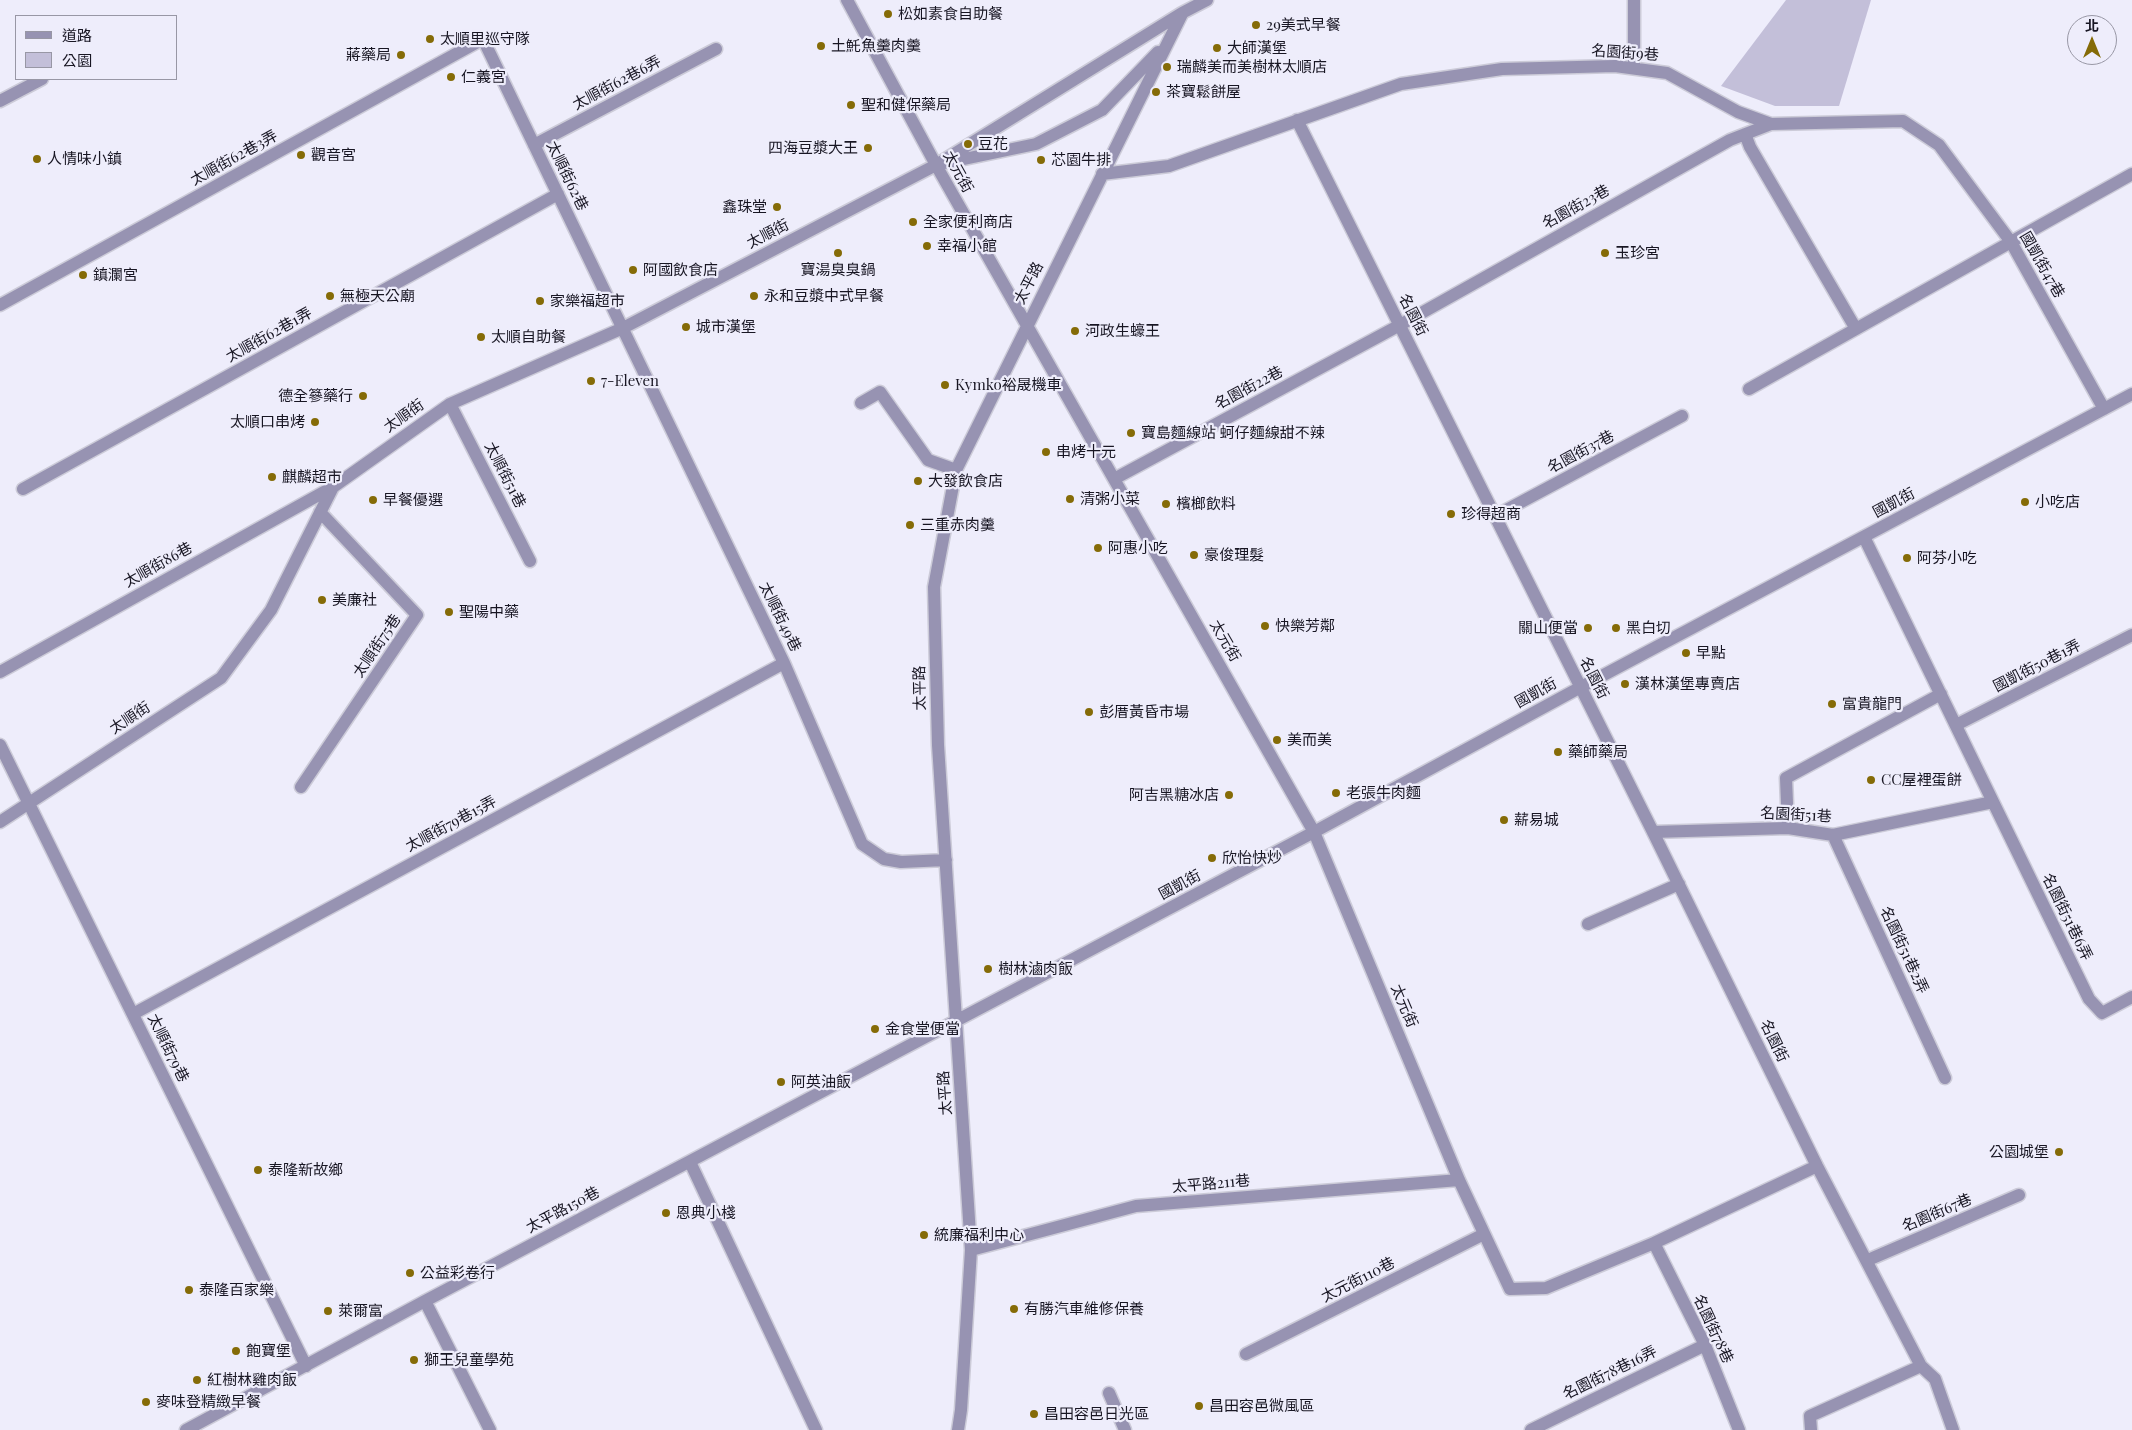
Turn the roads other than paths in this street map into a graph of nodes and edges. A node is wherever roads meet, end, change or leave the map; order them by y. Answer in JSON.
{"nodes":[{"id":1,"x":847,"y":0,"type":"edge"},
{"id":2,"x":1189,"y":0,"type":"edge"},
{"id":3,"x":1207,"y":0,"type":"edge"},
{"id":4,"x":1634,"y":0,"type":"edge"},
{"id":5,"x":1182,"y":13,"type":"junction"},
{"id":6,"x":483,"y":39,"type":"joint"},
{"id":7,"x":1168,"y":42,"type":"junction"},
{"id":8,"x":716,"y":49,"type":"dead end"},
{"id":9,"x":1634,"y":68,"type":"junction"},
{"id":10,"x":40,"y":80,"type":"edge"},
{"id":11,"x":0,"y":102,"type":"edge"},
{"id":12,"x":1297,"y":120,"type":"junction"},
{"id":13,"x":1771,"y":124,"type":"junction"},
{"id":14,"x":1745,"y":134,"type":"junction"},
{"id":15,"x":534,"y":145,"type":"junction"},
{"id":16,"x":1939,"y":145,"type":"joint"},
{"id":17,"x":936,"y":165,"type":"junction"},
{"id":18,"x":1102,"y":174,"type":"junction"},
{"id":19,"x":2132,"y":174,"type":"edge"},
{"id":20,"x":558,"y":194,"type":"junction"},
{"id":21,"x":2011,"y":242,"type":"junction"},
{"id":22,"x":0,"y":305,"type":"edge"},
{"id":23,"x":1026,"y":325,"type":"junction"},
{"id":24,"x":1400,"y":325,"type":"junction"},
{"id":25,"x":623,"y":328,"type":"junction"},
{"id":26,"x":1856,"y":329,"type":"junction"},
{"id":27,"x":1749,"y":389,"type":"dead end"},
{"id":28,"x":2132,"y":394,"type":"edge"},
{"id":29,"x":861,"y":403,"type":"dead end"},
{"id":30,"x":450,"y":404,"type":"junction"},
{"id":31,"x":2104,"y":409,"type":"junction"},
{"id":32,"x":1682,"y":416,"type":"dead end"},
{"id":33,"x":956,"y":470,"type":"junction"},
{"id":34,"x":1114,"y":478,"type":"junction"},
{"id":35,"x":333,"y":487,"type":"junction"},
{"id":36,"x":22,"y":490,"type":"dead end"},
{"id":37,"x":320,"y":512,"type":"junction"},
{"id":38,"x":1495,"y":516,"type":"junction"},
{"id":39,"x":1864,"y":537,"type":"junction"},
{"id":40,"x":530,"y":561,"type":"dead end"},
{"id":41,"x":2132,"y":635,"type":"edge"},
{"id":42,"x":784,"y":663,"type":"junction"},
{"id":43,"x":0,"y":672,"type":"edge"},
{"id":44,"x":1581,"y":687,"type":"junction"},
{"id":45,"x":1941,"y":694,"type":"junction"},
{"id":46,"x":1956,"y":725,"type":"junction"},
{"id":47,"x":0,"y":745,"type":"edge"},
{"id":48,"x":301,"y":787,"type":"dead end"},
{"id":49,"x":1993,"y":802,"type":"junction"},
{"id":50,"x":28,"y":803,"type":"junction"},
{"id":51,"x":0,"y":822,"type":"edge"},
{"id":52,"x":1788,"y":828,"type":"junction"},
{"id":53,"x":1314,"y":832,"type":"junction"},
{"id":54,"x":1653,"y":832,"type":"junction"},
{"id":55,"x":1833,"y":835,"type":"junction"},
{"id":56,"x":946,"y":860,"type":"junction"},
{"id":57,"x":1679,"y":884,"type":"junction"},
{"id":58,"x":1588,"y":924,"type":"dead end"},
{"id":59,"x":2132,"y":997,"type":"edge"},
{"id":60,"x":133,"y":1014,"type":"junction"},
{"id":61,"x":956,"y":1021,"type":"junction"},
{"id":62,"x":1945,"y":1078,"type":"dead end"},
{"id":63,"x":690,"y":1162,"type":"junction"},
{"id":64,"x":1817,"y":1166,"type":"junction"},
{"id":65,"x":1459,"y":1180,"type":"junction"},
{"id":66,"x":2019,"y":1195,"type":"dead end"},
{"id":67,"x":1484,"y":1234,"type":"junction"},
{"id":68,"x":1654,"y":1243,"type":"junction"},
{"id":69,"x":971,"y":1250,"type":"junction"},
{"id":70,"x":1868,"y":1260,"type":"junction"},
{"id":71,"x":425,"y":1301,"type":"junction"},
{"id":72,"x":1704,"y":1345,"type":"junction"},
{"id":73,"x":1246,"y":1354,"type":"dead end"},
{"id":74,"x":306,"y":1366,"type":"junction"},
{"id":75,"x":1920,"y":1366,"type":"junction"},
{"id":76,"x":1109,"y":1394,"type":"dead end"},
{"id":77,"x":186,"y":1430,"type":"edge"},
{"id":78,"x":490,"y":1430,"type":"edge"},
{"id":79,"x":816,"y":1430,"type":"edge"},
{"id":80,"x":958,"y":1430,"type":"edge"},
{"id":81,"x":1125,"y":1430,"type":"edge"},
{"id":82,"x":1531,"y":1430,"type":"edge"},
{"id":83,"x":1739,"y":1430,"type":"edge"},
{"id":84,"x":1811,"y":1430,"type":"edge"},
{"id":85,"x":1953,"y":1430,"type":"edge"}],
"edges":[{"from":1,"to":17,"type":"street","name":"太元街"},
{"from":2,"to":5,"type":"street","name":"太平路"},
{"from":3,"to":5,"type":"street"},
{"from":4,"to":9,"type":"street"},
{"from":5,"to":7,"type":"street","name":"太平路"},
{"from":5,"to":17,"type":"street"},
{"from":6,"to":15,"type":"street","name":"太順街62巷"},
{"from":6,"to":22,"type":"street","name":"太順街62巷3弄"},
{"from":7,"to":17,"type":"street"},
{"from":7,"to":18,"type":"street","name":"太平路"},
{"from":8,"to":15,"type":"street","name":"太順街62巷6弄"},
{"from":9,"to":12,"type":"street","name":"名園街9巷"},
{"from":9,"to":13,"type":"street","name":"名園街9巷"},
{"from":10,"to":11,"type":"street"},
{"from":12,"to":18,"type":"street"},
{"from":12,"to":24,"type":"street","name":"名園街"},
{"from":13,"to":14,"type":"street","name":"名園街23巷"},
{"from":13,"to":16,"type":"street","name":"名園街9巷"},
{"from":14,"to":24,"type":"street","name":"名園街23巷"},
{"from":14,"to":26,"type":"street"},
{"from":15,"to":20,"type":"street","name":"太順街62巷"},
{"from":16,"to":21,"type":"street","name":"國凱街47巷"},
{"from":17,"to":23,"type":"street","name":"太元街"},
{"from":17,"to":25,"type":"street","name":"太順街"},
{"from":18,"to":23,"type":"street","name":"太平路"},
{"from":19,"to":21,"type":"street"},
{"from":20,"to":25,"type":"street","name":"太順街62巷"},
{"from":20,"to":36,"type":"street","name":"太順街62巷1弄"},
{"from":21,"to":26,"type":"street"},
{"from":21,"to":31,"type":"street","name":"國凱街47巷"},
{"from":23,"to":33,"type":"street","name":"太平路"},
{"from":23,"to":34,"type":"street","name":"太元街"},
{"from":24,"to":34,"type":"street","name":"名園街22巷"},
{"from":24,"to":38,"type":"street","name":"名園街"},
{"from":25,"to":30,"type":"street","name":"太順街"},
{"from":25,"to":42,"type":"street","name":"太順街49巷"},
{"from":26,"to":27,"type":"street"},
{"from":28,"to":31,"type":"street","name":"國凱街"},
{"from":29,"to":33,"type":"street"},
{"from":30,"to":35,"type":"street","name":"太順街"},
{"from":30,"to":40,"type":"street","name":"太順街51巷"},
{"from":31,"to":39,"type":"street","name":"國凱街"},
{"from":32,"to":38,"type":"street","name":"名園街37巷"},
{"from":33,"to":56,"type":"street","name":"太平路"},
{"from":34,"to":53,"type":"street","name":"太元街"},
{"from":35,"to":37,"type":"street","name":"太順街"},
{"from":35,"to":43,"type":"street","name":"太順街86巷"},
{"from":37,"to":48,"type":"street","name":"太順街75巷"},
{"from":37,"to":50,"type":"street","name":"太順街"},
{"from":38,"to":44,"type":"street","name":"名園街"},
{"from":39,"to":44,"type":"street","name":"國凱街"},
{"from":39,"to":45,"type":"street"},
{"from":41,"to":46,"type":"street","name":"國凱街50巷1弄"},
{"from":42,"to":56,"type":"street","name":"太順街49巷"},
{"from":42,"to":60,"type":"street","name":"太順街79巷15弄"},
{"from":44,"to":53,"type":"street","name":"國凱街"},
{"from":44,"to":54,"type":"street","name":"名園街"},
{"from":45,"to":46,"type":"street"},
{"from":45,"to":52,"type":"street"},
{"from":46,"to":49,"type":"street"},
{"from":47,"to":50,"type":"street","name":"太順街79巷"},
{"from":49,"to":55,"type":"street","name":"名園街51巷"},
{"from":49,"to":59,"type":"street","name":"名園街51巷6弄"},
{"from":50,"to":51,"type":"street","name":"太順街"},
{"from":50,"to":60,"type":"street","name":"太順街79巷"},
{"from":52,"to":54,"type":"street","name":"名園街51巷"},
{"from":52,"to":55,"type":"street","name":"名園街51巷"},
{"from":53,"to":61,"type":"street","name":"國凱街"},
{"from":53,"to":65,"type":"street","name":"太元街"},
{"from":54,"to":57,"type":"street","name":"名園街"},
{"from":55,"to":62,"type":"street","name":"名園街51巷2弄"},
{"from":56,"to":61,"type":"street","name":"太平路"},
{"from":57,"to":58,"type":"street"},
{"from":57,"to":64,"type":"street","name":"名園街"},
{"from":60,"to":74,"type":"street","name":"太順街79巷"},
{"from":61,"to":63,"type":"street","name":"太平路150巷"},
{"from":61,"to":69,"type":"street","name":"太平路"},
{"from":63,"to":71,"type":"street","name":"太平路150巷"},
{"from":63,"to":79,"type":"street"},
{"from":64,"to":68,"type":"street"},
{"from":64,"to":70,"type":"street","name":"名園街"},
{"from":65,"to":67,"type":"street","name":"太元街"},
{"from":65,"to":69,"type":"street","name":"太平路211巷"},
{"from":66,"to":70,"type":"street","name":"名園街67巷"},
{"from":67,"to":68,"type":"street","name":"太元街"},
{"from":67,"to":73,"type":"street","name":"太元街110巷"},
{"from":68,"to":72,"type":"street","name":"名園街78巷"},
{"from":69,"to":80,"type":"street","name":"太平路"},
{"from":70,"to":75,"type":"street","name":"名園街"},
{"from":71,"to":74,"type":"street","name":"太平路150巷"},
{"from":71,"to":78,"type":"street"},
{"from":72,"to":82,"type":"street","name":"名園街78巷16弄"},
{"from":72,"to":83,"type":"street","name":"名園街78巷"},
{"from":74,"to":77,"type":"street","name":"太平路150巷"},
{"from":75,"to":84,"type":"street"},
{"from":75,"to":85,"type":"street","name":"名園街"},
{"from":76,"to":81,"type":"street"}]}
